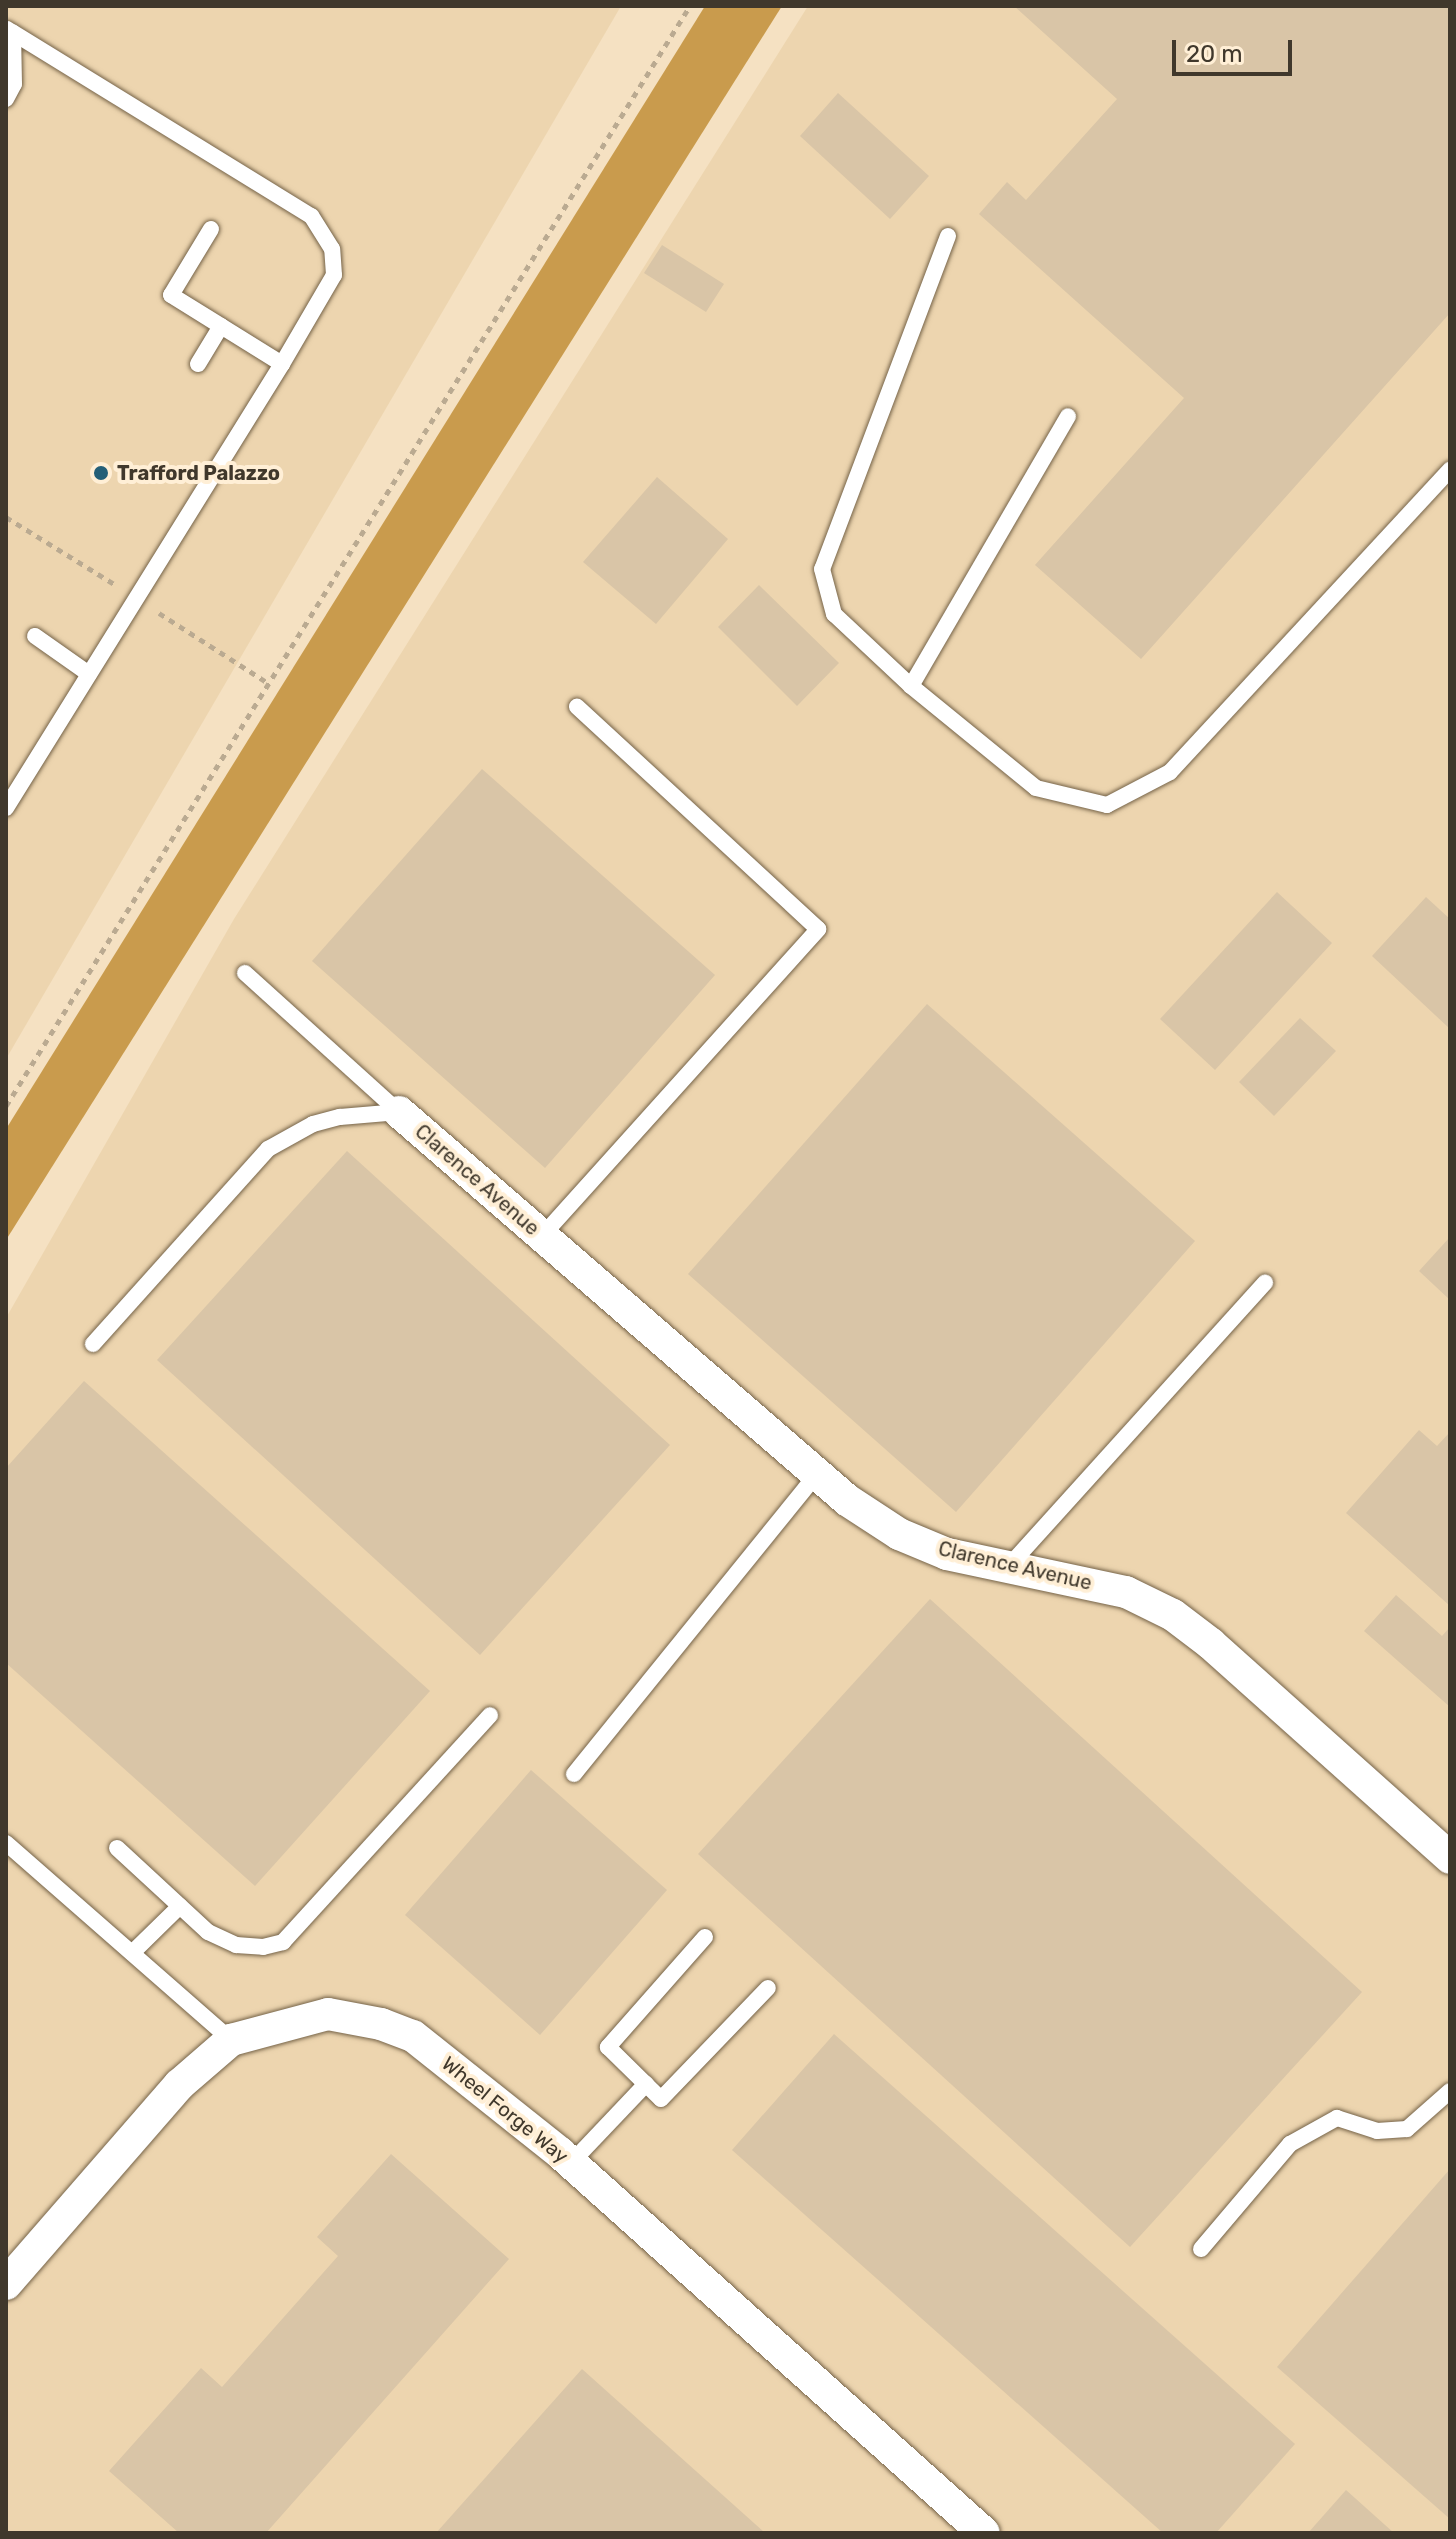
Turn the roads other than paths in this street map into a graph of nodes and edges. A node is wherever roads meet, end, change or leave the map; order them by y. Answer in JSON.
{"nodes":[{"id":1,"x":10,"y":30,"type":"edge"},
{"id":2,"x":6,"y":99,"type":"edge"},
{"id":3,"x":211,"y":229,"type":"dead end"},
{"id":4,"x":948,"y":236,"type":"dead end"},
{"id":5,"x":221,"y":326,"type":"junction"},
{"id":6,"x":198,"y":364,"type":"dead end"},
{"id":7,"x":282,"y":364,"type":"junction"},
{"id":8,"x":1068,"y":416,"type":"dead end"},
{"id":9,"x":1450,"y":470,"type":"edge"},
{"id":10,"x":35,"y":636,"type":"dead end"},
{"id":11,"x":89,"y":674,"type":"junction"},
{"id":12,"x":911,"y":686,"type":"junction"},
{"id":13,"x":577,"y":707,"type":"dead end"},
{"id":14,"x":6,"y":808,"type":"edge"},
{"id":15,"x":245,"y":973,"type":"dead end"},
{"id":16,"x":399,"y":1112,"type":"junction"},
{"id":17,"x":542,"y":1236,"type":"junction"},
{"id":18,"x":1265,"y":1283,"type":"dead end"},
{"id":19,"x":93,"y":1344,"type":"dead end"},
{"id":20,"x":817,"y":1474,"type":"junction"},
{"id":21,"x":1009,"y":1566,"type":"junction"},
{"id":22,"x":490,"y":1715,"type":"dead end"},
{"id":23,"x":574,"y":1774,"type":"dead end"},
{"id":24,"x":6,"y":1843,"type":"edge"},
{"id":25,"x":117,"y":1848,"type":"dead end"},
{"id":26,"x":1450,"y":1858,"type":"edge"},
{"id":27,"x":180,"y":1906,"type":"junction"},
{"id":28,"x":705,"y":1937,"type":"dead end"},
{"id":29,"x":132,"y":1953,"type":"junction"},
{"id":30,"x":768,"y":1988,"type":"dead end"},
{"id":31,"x":231,"y":2040,"type":"junction"},
{"id":32,"x":646,"y":2084,"type":"junction"},
{"id":33,"x":1450,"y":2091,"type":"edge"},
{"id":34,"x":571,"y":2163,"type":"junction"},
{"id":35,"x":1201,"y":2249,"type":"dead end"},
{"id":36,"x":6,"y":2284,"type":"edge"},
{"id":37,"x":984,"y":2533,"type":"edge"}],
"edges":[{"from":1,"to":2,"type":"lane"},
{"from":1,"to":7,"type":"lane"},
{"from":3,"to":5,"type":"lane"},
{"from":4,"to":12,"type":"lane"},
{"from":5,"to":6,"type":"lane"},
{"from":5,"to":7,"type":"lane"},
{"from":7,"to":11,"type":"lane"},
{"from":8,"to":12,"type":"lane"},
{"from":9,"to":12,"type":"lane"},
{"from":10,"to":11,"type":"lane"},
{"from":11,"to":14,"type":"lane"},
{"from":13,"to":17,"type":"lane"},
{"from":15,"to":16,"type":"lane"},
{"from":16,"to":17,"type":"street","name":"Clarence Avenue"},
{"from":16,"to":19,"type":"lane"},
{"from":17,"to":20,"type":"street","name":"Clarence Avenue"},
{"from":18,"to":21,"type":"lane"},
{"from":20,"to":21,"type":"street","name":"Clarence Avenue"},
{"from":20,"to":23,"type":"lane"},
{"from":21,"to":26,"type":"street","name":"Clarence Avenue"},
{"from":22,"to":27,"type":"lane"},
{"from":24,"to":29,"type":"lane"},
{"from":25,"to":27,"type":"lane"},
{"from":27,"to":29,"type":"lane"},
{"from":28,"to":32,"type":"lane"},
{"from":29,"to":31,"type":"lane"},
{"from":30,"to":32,"type":"lane"},
{"from":31,"to":34,"type":"street","name":"Wheel Forge Way"},
{"from":31,"to":36,"type":"street","name":"Wheel Forge Way"},
{"from":32,"to":34,"type":"lane"},
{"from":33,"to":35,"type":"lane"},
{"from":34,"to":37,"type":"street","name":"Wheel Forge Way"}]}
